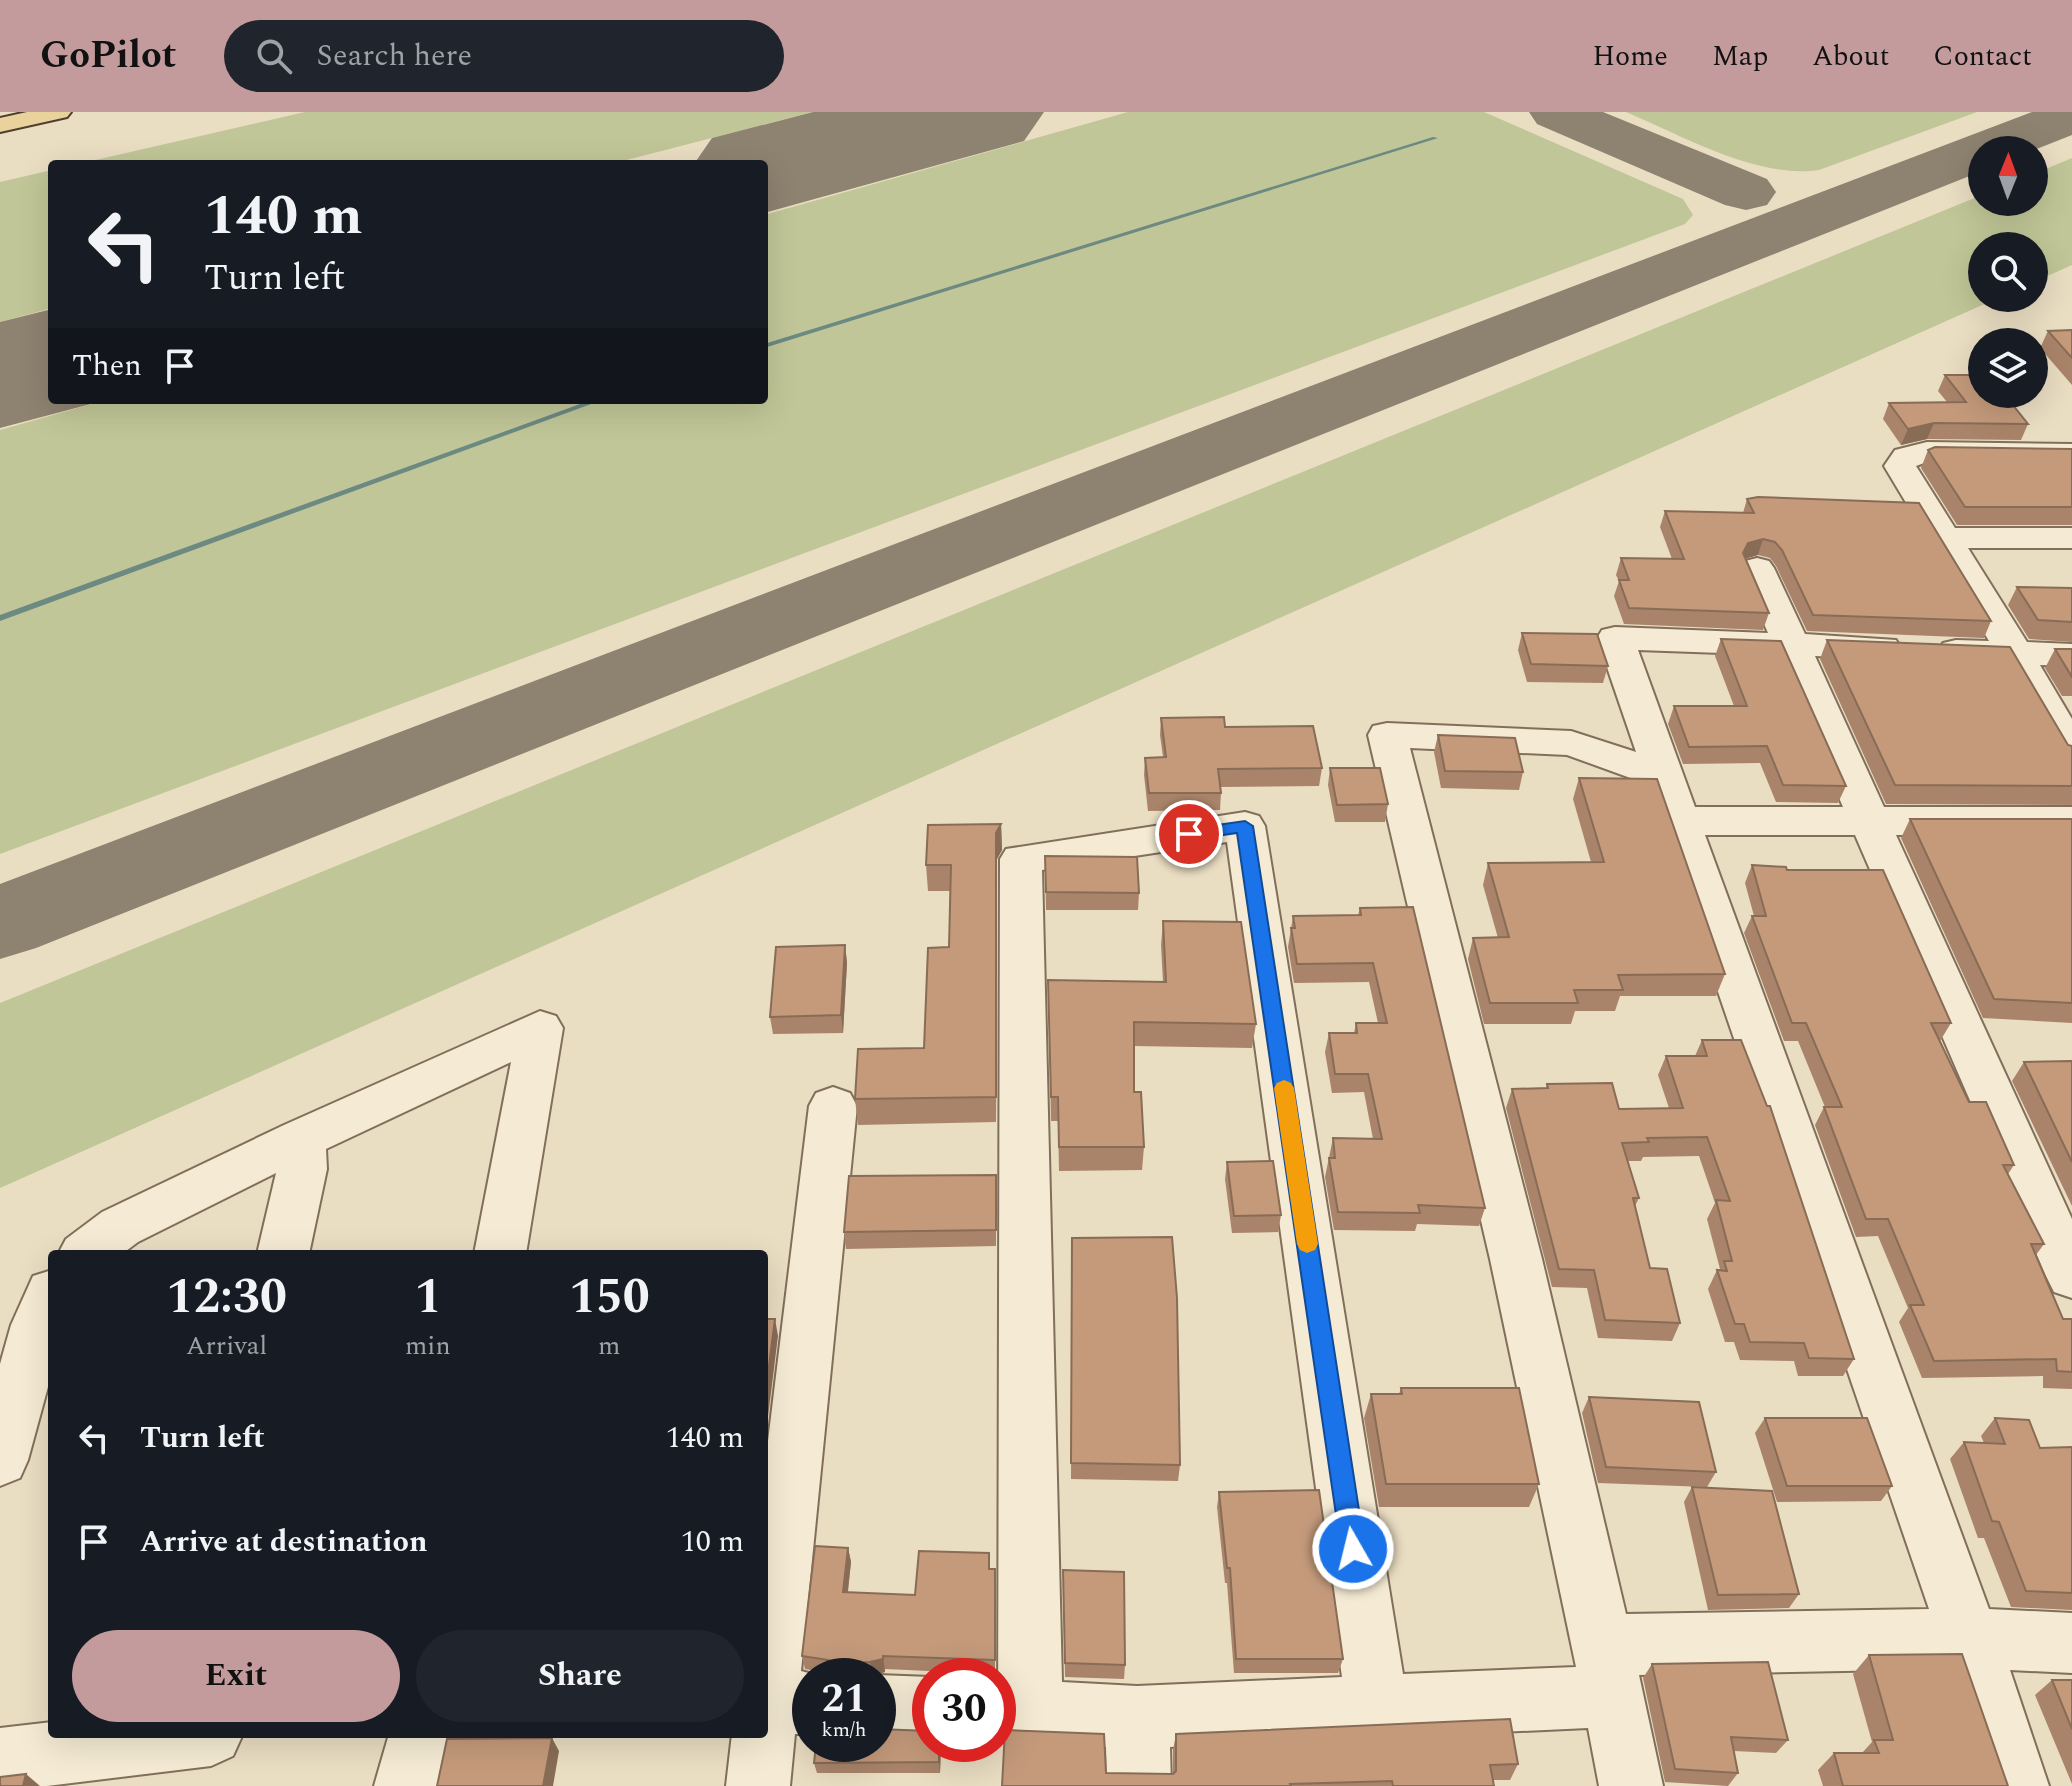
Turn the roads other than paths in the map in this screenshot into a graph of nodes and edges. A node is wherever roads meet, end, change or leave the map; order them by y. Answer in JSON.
{"nodes":[{"id":1,"x":55,"y":112,"type":"edge"},
{"id":2,"x":0,"y":125,"type":"edge"},
{"id":3,"x":2072,"y":454,"type":"edge"},
{"id":4,"x":1945,"y":538,"type":"junction"},
{"id":5,"x":2072,"y":538,"type":"edge"},
{"id":6,"x":1757,"y":568,"type":"dead end"},
{"id":7,"x":1791,"y":644,"type":"junction"},
{"id":8,"x":2015,"y":653,"type":"junction"},
{"id":9,"x":2072,"y":655,"type":"edge"},
{"id":10,"x":2072,"y":752,"type":"edge"},
{"id":11,"x":1672,"y":799,"type":"junction"},
{"id":12,"x":2072,"y":821,"type":"edge"},
{"id":13,"x":1870,"y":822,"type":"junction"},
{"id":14,"x":833,"y":1106,"type":"dead end"},
{"id":15,"x":301,"y":1139,"type":"junction"},
{"id":16,"x":89,"y":1250,"type":"edge"},
{"id":17,"x":284,"y":1250,"type":"edge"},
{"id":18,"x":501,"y":1250,"type":"edge"},
{"id":19,"x":2072,"y":1276,"type":"edge"},
{"id":20,"x":48,"y":1301,"type":"edge"},
{"id":21,"x":0,"y":1460,"type":"edge"},
{"id":22,"x":1969,"y":1638,"type":"junction"},
{"id":23,"x":2072,"y":1643,"type":"edge"},
{"id":24,"x":1014,"y":1658,"type":"edge"},
{"id":25,"x":1609,"y":1671,"type":"junction"},
{"id":26,"x":781,"y":1702,"type":"edge"},
{"id":27,"x":1377,"y":1707,"type":"junction"},
{"id":28,"x":1016,"y":1712,"type":"edge"},
{"id":29,"x":1137,"y":1717,"type":"junction"},
{"id":30,"x":168,"y":1738,"type":"edge"},
{"id":31,"x":420,"y":1738,"type":"edge"},
{"id":32,"x":0,"y":1760,"type":"edge"},
{"id":33,"x":406,"y":1786,"type":"edge"},
{"id":34,"x":758,"y":1786,"type":"edge"},
{"id":35,"x":1139,"y":1786,"type":"edge"},
{"id":36,"x":1631,"y":1786,"type":"edge"},
{"id":37,"x":2017,"y":1786,"type":"edge"}],
"edges":[{"from":1,"to":2,"type":"main road"},
{"from":3,"to":4,"type":"street"},
{"from":4,"to":5,"type":"street"},
{"from":4,"to":8,"type":"street"},
{"from":6,"to":7,"type":"street"},
{"from":7,"to":8,"type":"street"},
{"from":7,"to":11,"type":"street"},
{"from":7,"to":13,"type":"street"},
{"from":8,"to":9,"type":"street"},
{"from":8,"to":10,"type":"street"},
{"from":11,"to":13,"type":"street"},
{"from":11,"to":22,"type":"street"},
{"from":11,"to":25,"type":"street"},
{"from":12,"to":13,"type":"street"},
{"from":13,"to":19,"type":"street"},
{"from":14,"to":26,"type":"street"},
{"from":15,"to":16,"type":"street"},
{"from":15,"to":17,"type":"street"},
{"from":15,"to":18,"type":"street"},
{"from":20,"to":21,"type":"street"},
{"from":22,"to":23,"type":"street"},
{"from":22,"to":25,"type":"street"},
{"from":22,"to":37,"type":"street"},
{"from":24,"to":27,"type":"street"},
{"from":25,"to":27,"type":"street"},
{"from":25,"to":36,"type":"street"},
{"from":26,"to":34,"type":"street"},
{"from":27,"to":29,"type":"street"},
{"from":28,"to":29,"type":"street"},
{"from":29,"to":35,"type":"street"},
{"from":30,"to":32,"type":"street"},
{"from":31,"to":33,"type":"street"}]}
